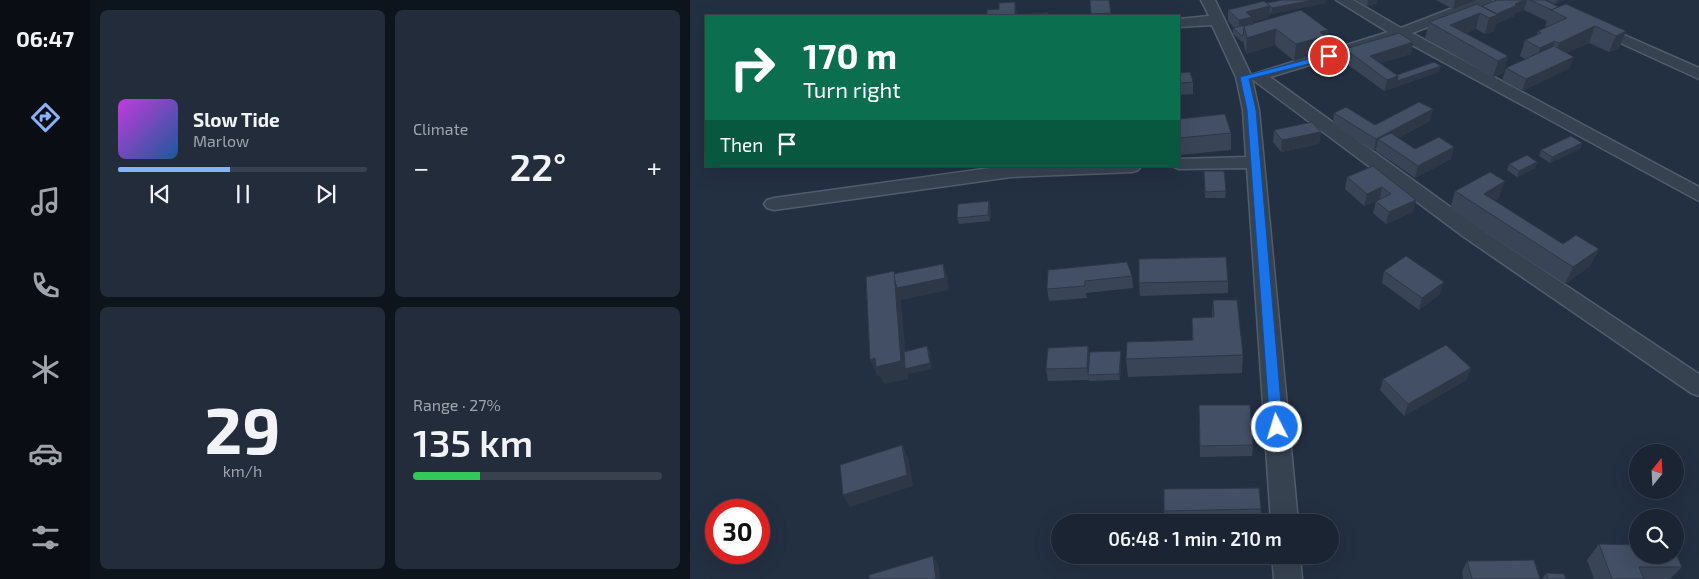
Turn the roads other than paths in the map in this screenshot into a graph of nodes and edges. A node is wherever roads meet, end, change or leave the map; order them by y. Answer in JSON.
{"nodes":[{"id":1,"x":1208,"y":0,"type":"edge"},
{"id":2,"x":1343,"y":0,"type":"edge"},
{"id":3,"x":1486,"y":0,"type":"edge"},
{"id":4,"x":1217,"y":20,"type":"junction"},
{"id":5,"x":1581,"y":20,"type":"edge"},
{"id":6,"x":1180,"y":23,"type":"edge"},
{"id":7,"x":1400,"y":33,"type":"junction"},
{"id":8,"x":1699,"y":74,"type":"edge"},
{"id":9,"x":1251,"y":77,"type":"junction"},
{"id":10,"x":1255,"y":162,"type":"junction"},
{"id":11,"x":1180,"y":164,"type":"edge"},
{"id":12,"x":1108,"y":167,"type":"edge"},
{"id":13,"x":1699,"y":196,"type":"edge"},
{"id":14,"x":774,"y":204,"type":"dead end"},
{"id":15,"x":1699,"y":386,"type":"edge"},
{"id":16,"x":1283,"y":514,"type":"edge"},
{"id":17,"x":1287,"y":564,"type":"edge"},
{"id":18,"x":1288,"y":579,"type":"edge"}],
"edges":[{"from":1,"to":4,"type":"street"},
{"from":2,"to":7,"type":"street"},
{"from":3,"to":7,"type":"street"},
{"from":4,"to":6,"type":"street"},
{"from":4,"to":9,"type":"street"},
{"from":5,"to":8,"type":"street"},
{"from":7,"to":9,"type":"street"},
{"from":7,"to":13,"type":"street"},
{"from":9,"to":10,"type":"street"},
{"from":9,"to":15,"type":"street"},
{"from":10,"to":11,"type":"street"},
{"from":10,"to":16,"type":"street"},
{"from":12,"to":14,"type":"street"},
{"from":17,"to":18,"type":"street"}]}
